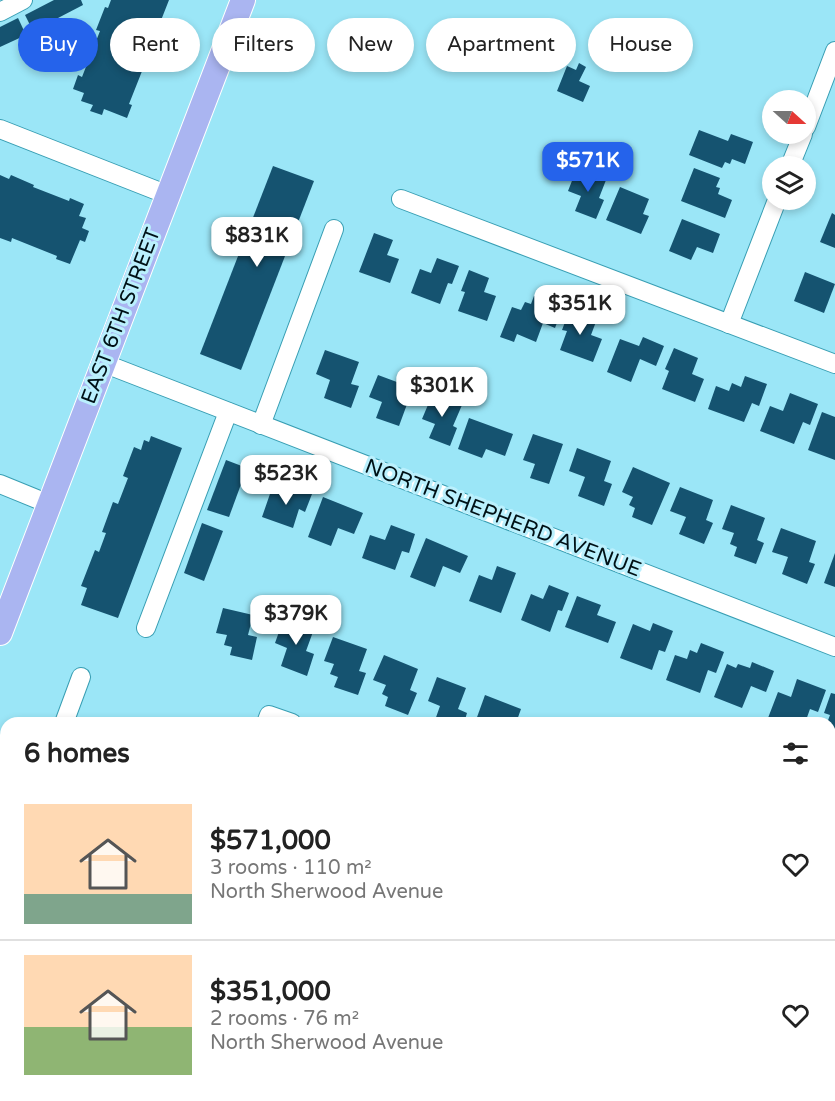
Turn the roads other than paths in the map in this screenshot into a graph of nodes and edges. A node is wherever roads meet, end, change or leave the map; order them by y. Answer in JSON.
{"nodes":[{"id":1,"x":23,"y":0,"type":"edge"},
{"id":2,"x":243,"y":0,"type":"edge"},
{"id":3,"x":0,"y":12,"type":"edge"},
{"id":4,"x":835,"y":51,"type":"edge"},
{"id":5,"x":816,"y":101,"type":"edge"},
{"id":6,"x":0,"y":129,"type":"edge"},
{"id":7,"x":168,"y":195,"type":"junction"},
{"id":8,"x":401,"y":199,"type":"dead end"},
{"id":9,"x":773,"y":210,"type":"edge"},
{"id":10,"x":334,"y":229,"type":"dead end"},
{"id":11,"x":729,"y":324,"type":"junction"},
{"id":12,"x":103,"y":363,"type":"junction"},
{"id":13,"x":835,"y":364,"type":"edge"},
{"id":14,"x":228,"y":412,"type":"junction"},
{"id":15,"x":261,"y":425,"type":"junction"},
{"id":16,"x":0,"y":484,"type":"edge"},
{"id":17,"x":49,"y":504,"type":"junction"},
{"id":18,"x":147,"y":628,"type":"dead end"},
{"id":19,"x":0,"y":633,"type":"edge"},
{"id":20,"x":835,"y":647,"type":"edge"},
{"id":21,"x":81,"y":677,"type":"dead end"},
{"id":22,"x":66,"y":717,"type":"edge"}],
"edges":[{"from":1,"to":3,"type":"street"},
{"from":2,"to":7,"type":"main road","name":"EAST 6TH STREET"},
{"from":4,"to":5,"type":"street"},
{"from":6,"to":7,"type":"street"},
{"from":7,"to":12,"type":"main road","name":"EAST 6TH STREET"},
{"from":8,"to":11,"type":"street"},
{"from":9,"to":11,"type":"street"},
{"from":10,"to":15,"type":"street"},
{"from":11,"to":13,"type":"street"},
{"from":12,"to":14,"type":"street","name":"NORTH SHEPHERD AVENUE"},
{"from":12,"to":17,"type":"main road","name":"EAST 6TH STREET"},
{"from":14,"to":15,"type":"street","name":"NORTH SHEPHERD AVENUE"},
{"from":14,"to":18,"type":"street"},
{"from":15,"to":20,"type":"street","name":"NORTH SHEPHERD AVENUE"},
{"from":16,"to":17,"type":"street"},
{"from":17,"to":19,"type":"main road","name":"EAST 6TH STREET"},
{"from":21,"to":22,"type":"street"}]}
